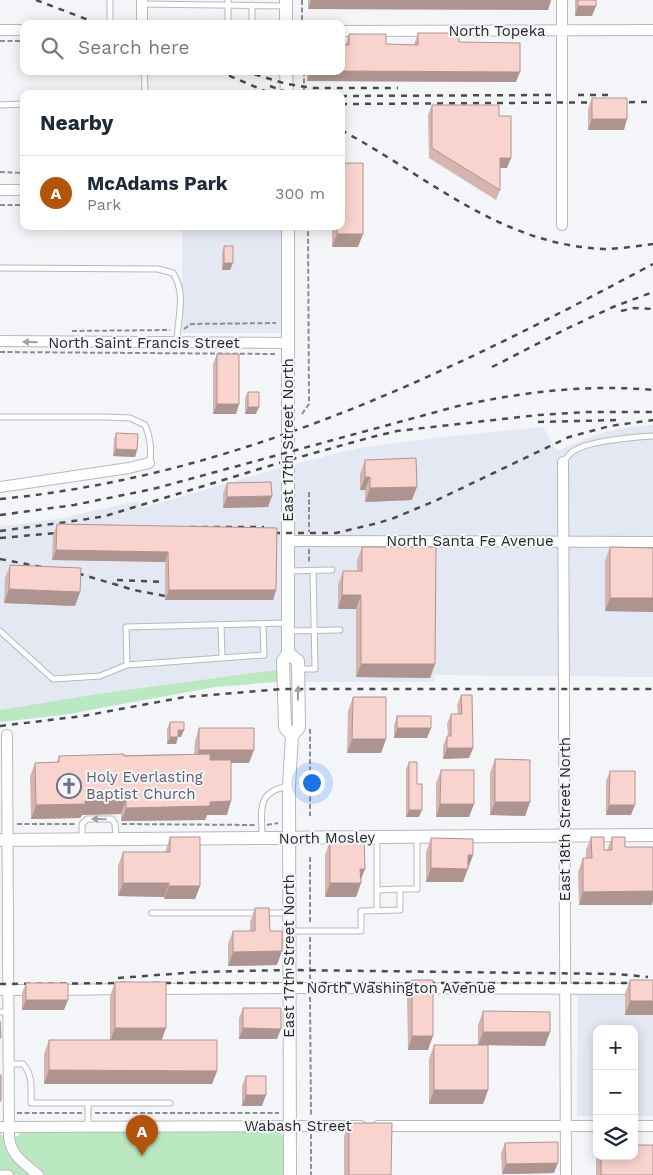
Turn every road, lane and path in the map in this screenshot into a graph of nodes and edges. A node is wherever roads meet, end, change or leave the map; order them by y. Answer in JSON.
{"nodes":[{"id":1,"x":110,"y":0,"type":"edge"},
{"id":2,"x":302,"y":0,"type":"edge"},
{"id":3,"x":562,"y":0,"type":"edge"},
{"id":4,"x":142,"y":2,"type":"edge"},
{"id":5,"x":228,"y":3,"type":"edge"},
{"id":6,"x":286,"y":3,"type":"edge"},
{"id":7,"x":252,"y":6,"type":"junction"},
{"id":8,"x":110,"y":20,"type":"edge"},
{"id":9,"x":142,"y":20,"type":"edge"},
{"id":10,"x":228,"y":20,"type":"edge"},
{"id":11,"x":252,"y":20,"type":"edge"},
{"id":12,"x":286,"y":20,"type":"edge"},
{"id":13,"x":302,"y":20,"type":"edge"},
{"id":14,"x":0,"y":30,"type":"edge"},
{"id":15,"x":20,"y":30,"type":"edge"},
{"id":16,"x":562,"y":30,"type":"junction"},
{"id":17,"x":653,"y":30,"type":"edge"},
{"id":18,"x":345,"y":31,"type":"edge"},
{"id":19,"x":0,"y":41,"type":"edge"},
{"id":20,"x":20,"y":41,"type":"edge"},
{"id":21,"x":144,"y":75,"type":"edge"},
{"id":22,"x":286,"y":75,"type":"edge"},
{"id":23,"x":304,"y":75,"type":"edge"},
{"id":24,"x":145,"y":90,"type":"edge"},
{"id":25,"x":286,"y":90,"type":"edge"},
{"id":26,"x":304,"y":90,"type":"edge"},
{"id":27,"x":0,"y":104,"type":"edge"},
{"id":28,"x":20,"y":104,"type":"edge"},
{"id":29,"x":0,"y":172,"type":"edge"},
{"id":30,"x":20,"y":172,"type":"edge"},
{"id":31,"x":0,"y":190,"type":"edge"},
{"id":32,"x":20,"y":190,"type":"edge"},
{"id":33,"x":0,"y":204,"type":"edge"},
{"id":34,"x":20,"y":205,"type":"edge"},
{"id":35,"x":562,"y":225,"type":"dead end"},
{"id":36,"x":288,"y":230,"type":"edge"},
{"id":37,"x":308,"y":230,"type":"edge"},
{"id":38,"x":0,"y":268,"type":"edge"},
{"id":39,"x":276,"y":323,"type":"dead end"},
{"id":40,"x":177,"y":330,"type":"junction"},
{"id":41,"x":70,"y":331,"type":"dead end"},
{"id":42,"x":0,"y":342,"type":"edge"},
{"id":43,"x":177,"y":343,"type":"junction"},
{"id":44,"x":288,"y":343,"type":"junction"},
{"id":45,"x":0,"y":352,"type":"edge"},
{"id":46,"x":276,"y":354,"type":"dead end"},
{"id":47,"x":302,"y":414,"type":"dead end"},
{"id":48,"x":0,"y":417,"type":"edge"},
{"id":49,"x":653,"y":436,"type":"edge"},
{"id":50,"x":563,"y":462,"type":"joint"},
{"id":51,"x":150,"y":464,"type":"joint"},
{"id":52,"x":0,"y":487,"type":"edge"},
{"id":53,"x":288,"y":540,"type":"junction"},
{"id":54,"x":564,"y":542,"type":"junction"},
{"id":55,"x":653,"y":542,"type":"edge"},
{"id":56,"x":313,"y":570,"type":"junction"},
{"id":57,"x":332,"y":570,"type":"dead end"},
{"id":58,"x":288,"y":571,"type":"junction"},
{"id":59,"x":263,"y":624,"type":"junction"},
{"id":60,"x":221,"y":625,"type":"junction"},
{"id":61,"x":288,"y":627,"type":"junction"},
{"id":62,"x":314,"y":630,"type":"junction"},
{"id":63,"x":340,"y":630,"type":"dead end"},
{"id":64,"x":0,"y":631,"type":"edge"},
{"id":65,"x":288,"y":653,"type":"junction"},
{"id":66,"x":222,"y":658,"type":"junction"},
{"id":67,"x":127,"y":665,"type":"junction"},
{"id":68,"x":299,"y":669,"type":"junction"},
{"id":69,"x":7,"y":735,"type":"dead end"},
{"id":70,"x":292,"y":736,"type":"junction"},
{"id":71,"x":4,"y":766,"type":"edge"},
{"id":72,"x":289,"y":786,"type":"junction"},
{"id":73,"x":278,"y":823,"type":"dead end"},
{"id":74,"x":7,"y":824,"type":"junction"},
{"id":75,"x":82,"y":824,"type":"junction"},
{"id":76,"x":115,"y":824,"type":"junction"},
{"id":77,"x":262,"y":825,"type":"junction"},
{"id":78,"x":565,"y":834,"type":"junction"},
{"id":79,"x":653,"y":834,"type":"edge"},
{"id":80,"x":417,"y":836,"type":"junction"},
{"id":81,"x":377,"y":837,"type":"junction"},
{"id":82,"x":289,"y":838,"type":"junction"},
{"id":83,"x":262,"y":839,"type":"junction"},
{"id":84,"x":3,"y":840,"type":"edge"},
{"id":85,"x":82,"y":840,"type":"junction"},
{"id":86,"x":116,"y":840,"type":"junction"},
{"id":87,"x":310,"y":857,"type":"dead end"},
{"id":88,"x":400,"y":889,"type":"junction"},
{"id":89,"x":377,"y":890,"type":"junction"},
{"id":90,"x":377,"y":911,"type":"junction"},
{"id":91,"x":152,"y":913,"type":"dead end"},
{"id":92,"x":289,"y":913,"type":"junction"},
{"id":93,"x":289,"y":931,"type":"junction"},
{"id":94,"x":310,"y":931,"type":"junction"},
{"id":95,"x":289,"y":988,"type":"junction"},
{"id":96,"x":310,"y":988,"type":"junction"},
{"id":97,"x":653,"y":989,"type":"edge"},
{"id":98,"x":4,"y":990,"type":"edge"},
{"id":99,"x":565,"y":990,"type":"junction"},
{"id":100,"x":4,"y":1012,"type":"edge"},
{"id":101,"x":8,"y":1064,"type":"junction"},
{"id":102,"x":170,"y":1102,"type":"dead end"},
{"id":103,"x":88,"y":1103,"type":"junction"},
{"id":104,"x":8,"y":1113,"type":"junction"},
{"id":105,"x":88,"y":1113,"type":"junction"},
{"id":106,"x":279,"y":1113,"type":"dead end"},
{"id":107,"x":88,"y":1126,"type":"junction"},
{"id":108,"x":290,"y":1126,"type":"junction"},
{"id":109,"x":311,"y":1126,"type":"junction"},
{"id":110,"x":566,"y":1126,"type":"junction"},
{"id":111,"x":593,"y":1126,"type":"edge"},
{"id":112,"x":638,"y":1126,"type":"edge"},
{"id":113,"x":653,"y":1126,"type":"edge"},
{"id":114,"x":4,"y":1127,"type":"edge"},
{"id":115,"x":0,"y":1173,"type":"edge"},
{"id":116,"x":34,"y":1174,"type":"edge"},
{"id":117,"x":11,"y":1175,"type":"edge"},
{"id":118,"x":290,"y":1175,"type":"edge"},
{"id":119,"x":311,"y":1175,"type":"edge"},
{"id":120,"x":566,"y":1175,"type":"edge"}],
"edges":[{"from":1,"to":8,"type":"lane"},
{"from":2,"to":13,"type":"path"},
{"from":3,"to":16,"type":"street"},
{"from":4,"to":5,"type":"lane"},
{"from":4,"to":9,"type":"street"},
{"from":5,"to":7,"type":"lane"},
{"from":5,"to":10,"type":"lane"},
{"from":6,"to":7,"type":"lane"},
{"from":6,"to":12,"type":"street"},
{"from":7,"to":11,"type":"lane"},
{"from":14,"to":15,"type":"street"},
{"from":16,"to":17,"type":"street","name":"North Topeka"},
{"from":16,"to":18,"type":"street","name":"North Topeka"},
{"from":16,"to":35,"type":"street"},
{"from":19,"to":20,"type":"path"},
{"from":21,"to":24,"type":"lane"},
{"from":22,"to":25,"type":"street"},
{"from":23,"to":26,"type":"path"},
{"from":27,"to":28,"type":"lane"},
{"from":29,"to":30,"type":"path"},
{"from":31,"to":32,"type":"street"},
{"from":33,"to":34,"type":"path"},
{"from":36,"to":44,"type":"street","name":"East 17th Street North"},
{"from":37,"to":47,"type":"path"},
{"from":38,"to":40,"type":"lane"},
{"from":39,"to":40,"type":"path"},
{"from":40,"to":41,"type":"path"},
{"from":40,"to":43,"type":"lane"},
{"from":43,"to":42,"type":"street","name":"North Saint Francis Street","one_way":true},
{"from":43,"to":44,"type":"street","name":"North Saint Francis Street"},
{"from":44,"to":53,"type":"street","name":"East 17th Street North"},
{"from":45,"to":46,"type":"path"},
{"from":48,"to":51,"type":"lane"},
{"from":49,"to":50,"type":"lane"},
{"from":50,"to":54,"type":"street","name":"East 18th Street North"},
{"from":51,"to":52,"type":"street"},
{"from":53,"to":54,"type":"street","name":"North Santa Fe Avenue"},
{"from":53,"to":58,"type":"street","name":"East 17th Street North"},
{"from":54,"to":55,"type":"street","name":"North Santa Fe Avenue"},
{"from":54,"to":78,"type":"street","name":"East 18th Street North"},
{"from":56,"to":57,"type":"lane"},
{"from":56,"to":58,"type":"lane"},
{"from":56,"to":62,"type":"lane"},
{"from":58,"to":61,"type":"street","name":"East 17th Street North"},
{"from":59,"to":60,"type":"lane"},
{"from":59,"to":61,"type":"lane"},
{"from":59,"to":66,"type":"lane"},
{"from":60,"to":66,"type":"lane"},
{"from":60,"to":67,"type":"lane"},
{"from":61,"to":62,"type":"lane"},
{"from":61,"to":65,"type":"street","name":"East 17th Street North"},
{"from":62,"to":63,"type":"lane"},
{"from":62,"to":68,"type":"lane"},
{"from":64,"to":67,"type":"lane"},
{"from":65,"to":68,"type":"street"},
{"from":65,"to":70,"type":"street","name":"East 17th Street North"},
{"from":66,"to":67,"type":"lane"},
{"from":70,"to":68,"type":"street","name":"East 17th Street North","one_way":true},
{"from":69,"to":71,"type":"street"},
{"from":70,"to":72,"type":"street","name":"East 17th Street North"},
{"from":71,"to":74,"type":"street"},
{"from":72,"to":77,"type":"lane"},
{"from":72,"to":82,"type":"street","name":"East 17th Street North"},
{"from":73,"to":77,"type":"path"},
{"from":74,"to":75,"type":"path"},
{"from":74,"to":84,"type":"street"},
{"from":76,"to":75,"type":"lane","one_way":true},
{"from":75,"to":85,"type":"lane"},
{"from":76,"to":77,"type":"path"},
{"from":76,"to":86,"type":"lane"},
{"from":77,"to":83,"type":"lane"},
{"from":78,"to":79,"type":"street","name":"North Mosley"},
{"from":78,"to":80,"type":"street","name":"North Mosley"},
{"from":78,"to":99,"type":"street","name":"East 18th Street North"},
{"from":80,"to":81,"type":"street","name":"North Mosley"},
{"from":80,"to":88,"type":"lane"},
{"from":81,"to":82,"type":"street","name":"North Mosley"},
{"from":81,"to":89,"type":"lane"},
{"from":82,"to":83,"type":"street","name":"North Mosley"},
{"from":82,"to":92,"type":"street","name":"East 17th Street North"},
{"from":83,"to":86,"type":"street","name":"North Mosley"},
{"from":84,"to":85,"type":"street","name":"North Mosley"},
{"from":84,"to":98,"type":"street"},
{"from":85,"to":86,"type":"street","name":"North Mosley"},
{"from":87,"to":94,"type":"path"},
{"from":88,"to":89,"type":"lane"},
{"from":88,"to":90,"type":"lane"},
{"from":89,"to":90,"type":"lane"},
{"from":90,"to":94,"type":"lane"},
{"from":91,"to":92,"type":"lane"},
{"from":92,"to":93,"type":"street","name":"East 17th Street North"},
{"from":93,"to":94,"type":"lane"},
{"from":93,"to":95,"type":"street","name":"East 17th Street North"},
{"from":94,"to":96,"type":"path"},
{"from":95,"to":96,"type":"street","name":"North Washington Avenue"},
{"from":95,"to":98,"type":"street","name":"North Washington Avenue"},
{"from":95,"to":108,"type":"street","name":"East 17th Street North"},
{"from":96,"to":99,"type":"street","name":"North Washington Avenue"},
{"from":96,"to":109,"type":"path"},
{"from":97,"to":99,"type":"street","name":"North Washington Avenue"},
{"from":98,"to":100,"type":"street"},
{"from":99,"to":110,"type":"street","name":"East 18th Street North"},
{"from":100,"to":101,"type":"street"},
{"from":101,"to":103,"type":"lane"},
{"from":101,"to":104,"type":"street"},
{"from":102,"to":103,"type":"lane"},
{"from":103,"to":105,"type":"lane"},
{"from":104,"to":105,"type":"path"},
{"from":104,"to":114,"type":"street"},
{"from":105,"to":106,"type":"path"},
{"from":105,"to":107,"type":"lane"},
{"from":107,"to":108,"type":"street","name":"Wabash Street"},
{"from":107,"to":114,"type":"street","name":"Wabash Street"},
{"from":108,"to":109,"type":"street","name":"Wabash Street"},
{"from":108,"to":118,"type":"street","name":"East 17th Street North"},
{"from":109,"to":110,"type":"street","name":"Wabash Street"},
{"from":109,"to":119,"type":"path"},
{"from":110,"to":111,"type":"street","name":"Wabash Street"},
{"from":110,"to":120,"type":"street","name":"East 18th Street North"},
{"from":112,"to":113,"type":"street"},
{"from":114,"to":116,"type":"street"},
{"from":115,"to":117,"type":"lane"}]}
